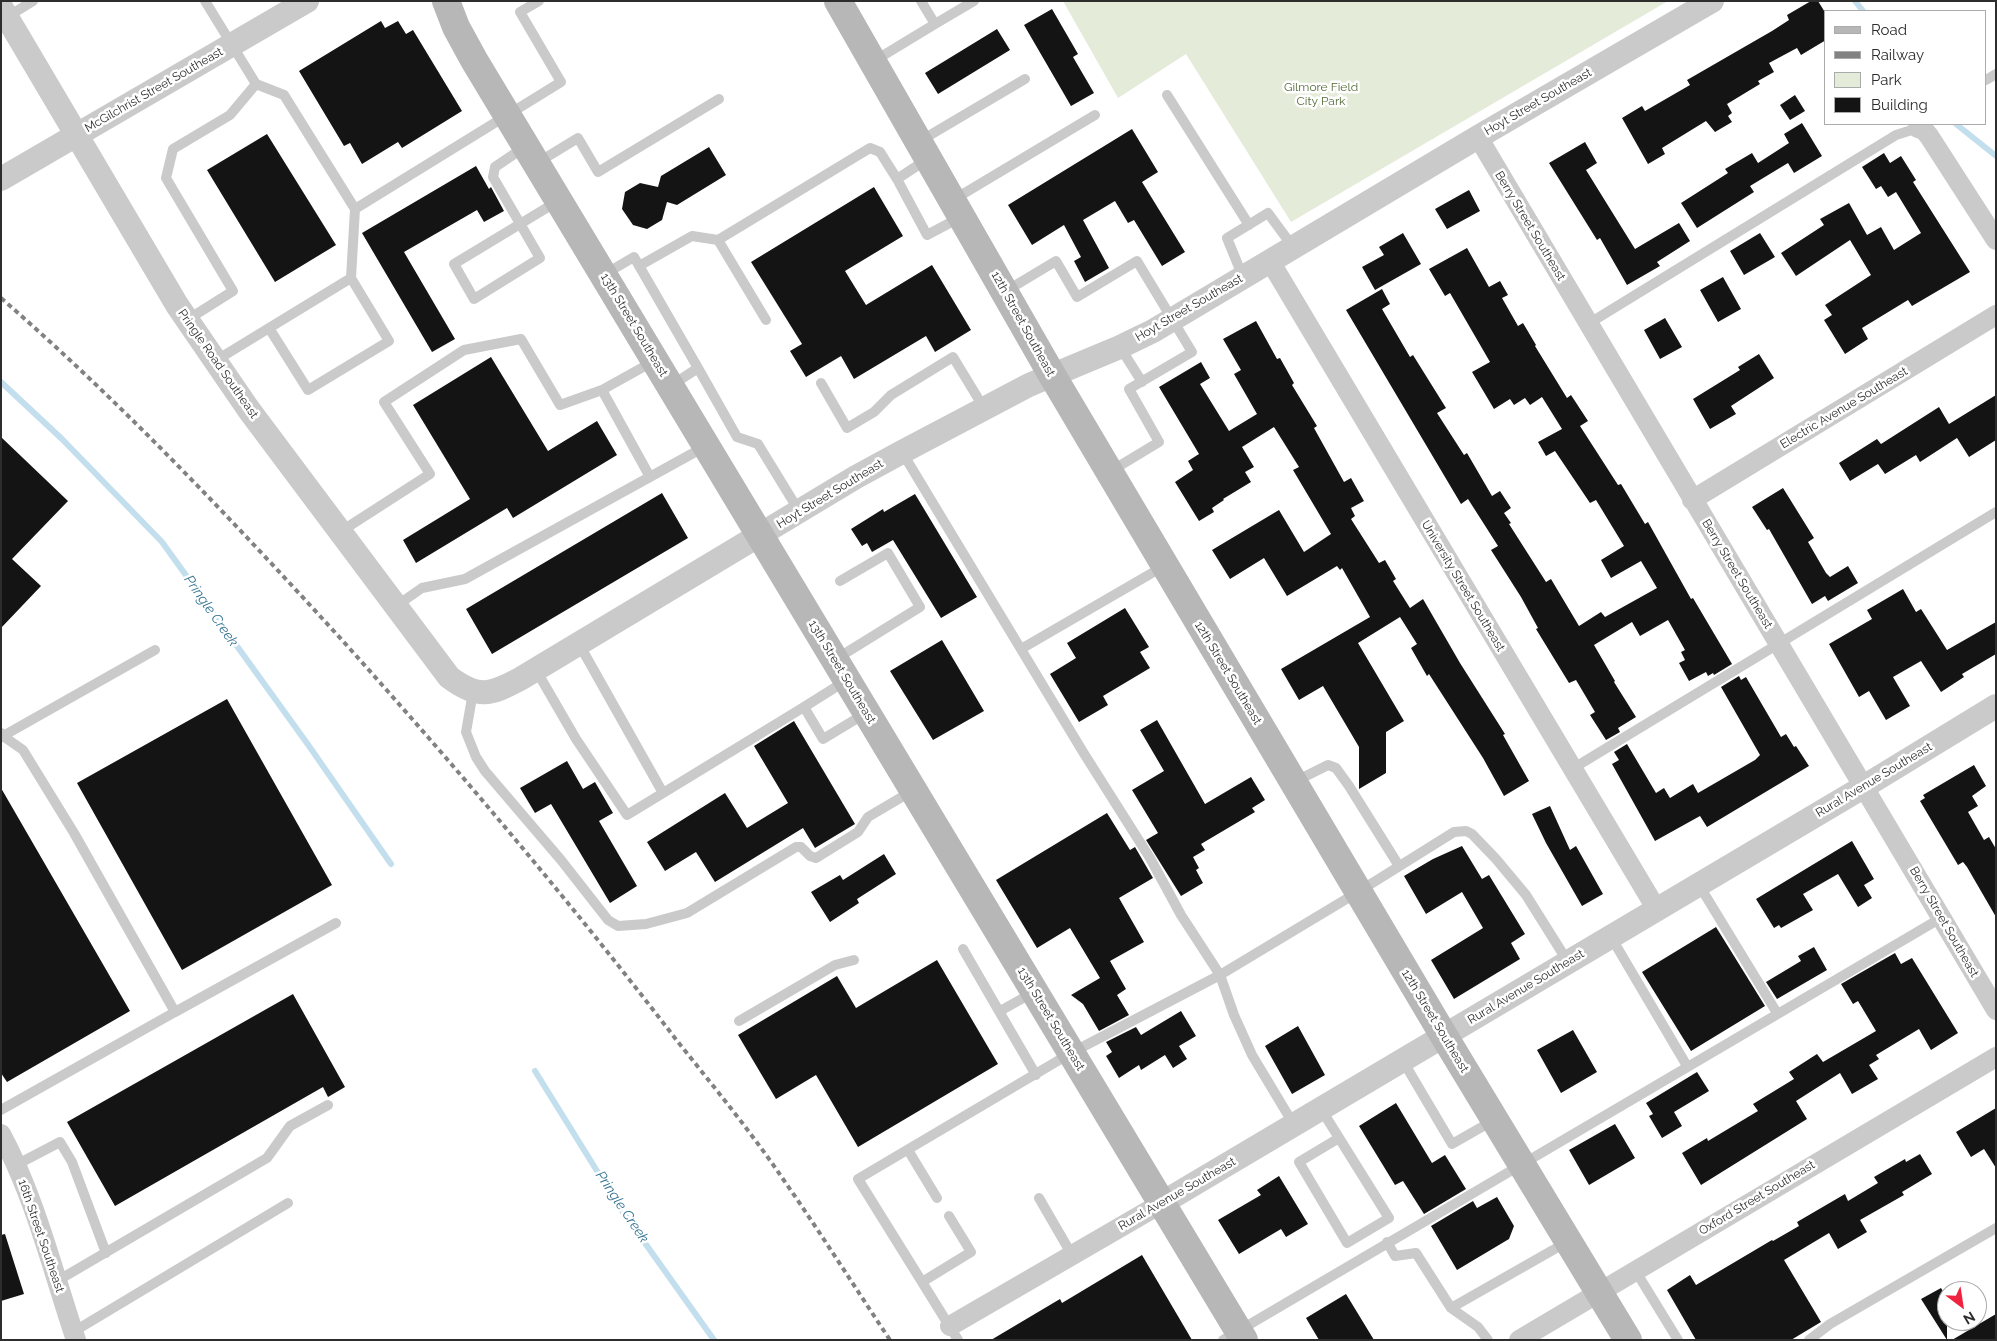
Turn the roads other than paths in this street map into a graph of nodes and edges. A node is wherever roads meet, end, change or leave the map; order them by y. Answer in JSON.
{"nodes":[{"id":1,"x":33,"y":1,"type":"edge"},
{"id":2,"x":204,"y":1,"type":"edge"},
{"id":3,"x":307,"y":1,"type":"edge"},
{"id":4,"x":446,"y":1,"type":"edge"},
{"id":5,"x":539,"y":1,"type":"edge"},
{"id":6,"x":838,"y":1,"type":"edge"},
{"id":7,"x":921,"y":1,"type":"edge"},
{"id":8,"x":974,"y":1,"type":"edge"},
{"id":9,"x":1712,"y":1,"type":"edge"},
{"id":10,"x":4,"y":12,"type":"edge"},
{"id":11,"x":935,"y":24,"type":"junction"},
{"id":12,"x":232,"y":45,"type":"junction"},
{"id":13,"x":873,"y":62,"type":"junction"},
{"id":14,"x":1025,"y":79,"type":"dead end"},
{"id":15,"x":256,"y":84,"type":"junction"},
{"id":16,"x":1167,"y":95,"type":"dead end"},
{"id":17,"x":719,"y":99,"type":"dead end"},
{"id":18,"x":507,"y":115,"type":"junction"},
{"id":19,"x":1095,"y":115,"type":"dead end"},
{"id":20,"x":1918,"y":128,"type":"joint"},
{"id":21,"x":76,"y":136,"type":"junction"},
{"id":22,"x":1478,"y":138,"type":"junction"},
{"id":23,"x":924,"y":150,"type":"junction"},
{"id":24,"x":531,"y":155,"type":"junction"},
{"id":25,"x":1,"y":179,"type":"edge"},
{"id":26,"x":896,"y":179,"type":"junction"},
{"id":27,"x":559,"y":200,"type":"junction"},
{"id":28,"x":957,"y":208,"type":"junction"},
{"id":29,"x":355,"y":209,"type":"junction"},
{"id":30,"x":520,"y":224,"type":"junction"},
{"id":31,"x":1249,"y":224,"type":"junction"},
{"id":32,"x":718,"y":240,"type":"junction"},
{"id":33,"x":1996,"y":240,"type":"edge"},
{"id":34,"x":1293,"y":247,"type":"junction"},
{"id":35,"x":1270,"y":261,"type":"junction"},
{"id":36,"x":638,"y":266,"type":"junction"},
{"id":37,"x":604,"y":275,"type":"junction"},
{"id":38,"x":1243,"y":277,"type":"junction"},
{"id":39,"x":351,"y":278,"type":"junction"},
{"id":40,"x":1005,"y":291,"type":"junction"},
{"id":41,"x":1996,"y":315,"type":"edge"},
{"id":42,"x":187,"y":320,"type":"junction"},
{"id":43,"x":766,"y":320,"type":"dead end"},
{"id":44,"x":1172,"y":320,"type":"junction"},
{"id":45,"x":1588,"y":324,"type":"junction"},
{"id":46,"x":269,"y":328,"type":"junction"},
{"id":47,"x":1120,"y":347,"type":"junction"},
{"id":48,"x":655,"y":360,"type":"junction"},
{"id":49,"x":215,"y":361,"type":"junction"},
{"id":50,"x":698,"y":368,"type":"junction"},
{"id":51,"x":1052,"y":375,"type":"junction"},
{"id":52,"x":1142,"y":382,"type":"junction"},
{"id":53,"x":821,"y":383,"type":"dead end"},
{"id":54,"x":670,"y":386,"type":"junction"},
{"id":55,"x":602,"y":390,"type":"junction"},
{"id":56,"x":984,"y":408,"type":"junction"},
{"id":57,"x":706,"y":446,"type":"junction"},
{"id":58,"x":902,"y":452,"type":"junction"},
{"id":59,"x":1109,"y":472,"type":"junction"},
{"id":60,"x":650,"y":477,"type":"junction"},
{"id":61,"x":1692,"y":500,"type":"junction"},
{"id":62,"x":799,"y":512,"type":"junction"},
{"id":63,"x":1996,"y":512,"type":"edge"},
{"id":64,"x":340,"y":532,"type":"junction"},
{"id":65,"x":760,"y":536,"type":"junction"},
{"id":66,"x":1165,"y":566,"type":"junction"},
{"id":67,"x":840,"y":581,"type":"dead end"},
{"id":68,"x":396,"y":606,"type":"junction"},
{"id":69,"x":1778,"y":643,"type":"junction"},
{"id":70,"x":579,"y":644,"type":"junction"},
{"id":71,"x":1021,"y":649,"type":"junction"},
{"id":72,"x":155,"y":650,"type":"dead end"},
{"id":73,"x":536,"y":670,"type":"junction"},
{"id":74,"x":841,"y":670,"type":"junction"},
{"id":75,"x":473,"y":692,"type":"junction"},
{"id":76,"x":1996,"y":706,"type":"edge"},
{"id":77,"x":804,"y":707,"type":"junction"},
{"id":78,"x":867,"y":712,"type":"junction"},
{"id":79,"x":2,"y":736,"type":"edge"},
{"id":80,"x":1572,"y":769,"type":"junction"},
{"id":81,"x":1293,"y":782,"type":"junction"},
{"id":82,"x":1864,"y":786,"type":"junction"},
{"id":83,"x":913,"y":790,"type":"junction"},
{"id":84,"x":663,"y":793,"type":"junction"},
{"id":85,"x":1398,"y":866,"type":"junction"},
{"id":86,"x":1700,"y":885,"type":"junction"},
{"id":87,"x":1358,"y":892,"type":"junction"},
{"id":88,"x":1657,"y":910,"type":"junction"},
{"id":89,"x":1941,"y":918,"type":"junction"},
{"id":90,"x":336,"y":923,"type":"dead end"},
{"id":91,"x":1611,"y":937,"type":"junction"},
{"id":92,"x":963,"y":949,"type":"dead end"},
{"id":93,"x":854,"y":960,"type":"dead end"},
{"id":94,"x":1568,"y":962,"type":"junction"},
{"id":95,"x":1220,"y":975,"type":"junction"},
{"id":96,"x":1035,"y":992,"type":"junction"},
{"id":97,"x":1996,"y":1010,"type":"edge"},
{"id":98,"x":1000,"y":1011,"type":"junction"},
{"id":99,"x":175,"y":1012,"type":"junction"},
{"id":100,"x":1777,"y":1013,"type":"junction"},
{"id":101,"x":739,"y":1021,"type":"dead end"},
{"id":102,"x":1444,"y":1036,"type":"junction"},
{"id":103,"x":1071,"y":1053,"type":"junction"},
{"id":104,"x":1996,"y":1057,"type":"edge"},
{"id":105,"x":1402,"y":1060,"type":"junction"},
{"id":106,"x":1687,"y":1066,"type":"junction"},
{"id":107,"x":1036,"y":1074,"type":"junction"},
{"id":108,"x":328,"y":1105,"type":"dead end"},
{"id":109,"x":1322,"y":1109,"type":"junction"},
{"id":110,"x":1,"y":1110,"type":"edge"},
{"id":111,"x":1494,"y":1119,"type":"junction"},
{"id":112,"x":1294,"y":1125,"type":"junction"},
{"id":113,"x":1,"y":1135,"type":"edge"},
{"id":114,"x":1339,"y":1138,"type":"junction"},
{"id":115,"x":908,"y":1150,"type":"junction"},
{"id":116,"x":1521,"y":1163,"type":"junction"},
{"id":117,"x":16,"y":1165,"type":"junction"},
{"id":118,"x":937,"y":1198,"type":"dead end"},
{"id":119,"x":1039,"y":1198,"type":"dead end"},
{"id":120,"x":288,"y":1203,"type":"dead end"},
{"id":121,"x":1162,"y":1203,"type":"junction"},
{"id":122,"x":948,"y":1216,"type":"dead end"},
{"id":123,"x":1996,"y":1228,"type":"edge"},
{"id":124,"x":1387,"y":1242,"type":"junction"},
{"id":125,"x":1569,"y":1242,"type":"junction"},
{"id":126,"x":106,"y":1253,"type":"junction"},
{"id":127,"x":1072,"y":1255,"type":"junction"},
{"id":128,"x":1635,"y":1270,"type":"junction"},
{"id":129,"x":56,"y":1281,"type":"junction"},
{"id":130,"x":922,"y":1282,"type":"junction"},
{"id":131,"x":1599,"y":1292,"type":"junction"},
{"id":132,"x":1451,"y":1308,"type":"junction"},
{"id":133,"x":954,"y":1333,"type":"edge"},
{"id":134,"x":74,"y":1336,"type":"edge"},
{"id":135,"x":1235,"y":1337,"type":"edge"},
{"id":136,"x":1488,"y":1340,"type":"edge"},
{"id":137,"x":1519,"y":1340,"type":"edge"},
{"id":138,"x":1628,"y":1340,"type":"edge"},
{"id":139,"x":1678,"y":1340,"type":"edge"},
{"id":140,"x":1809,"y":1340,"type":"edge"}],
"edges":[{"from":1,"to":10,"type":"lane"},
{"from":2,"to":12,"type":"lane"},
{"from":3,"to":12,"type":"street","name":"McGilchrist Street Southeast"},
{"from":4,"to":18,"type":"main road","name":"13th Street Southeast"},
{"from":5,"to":18,"type":"lane"},
{"from":6,"to":13,"type":"main road","name":"12th Street Southeast"},
{"from":7,"to":11,"type":"lane"},
{"from":8,"to":11,"type":"lane"},
{"from":9,"to":22,"type":"street","name":"Hoyt Street Southeast"},
{"from":10,"to":21,"type":"street","name":"Pringle Road Southeast"},
{"from":11,"to":13,"type":"lane"},
{"from":12,"to":15,"type":"lane"},
{"from":12,"to":21,"type":"street","name":"McGilchrist Street Southeast"},
{"from":13,"to":23,"type":"main road","name":"12th Street Southeast"},
{"from":14,"to":23,"type":"lane"},
{"from":15,"to":29,"type":"lane"},
{"from":15,"to":42,"type":"lane"},
{"from":16,"to":31,"type":"lane"},
{"from":17,"to":24,"type":"lane"},
{"from":18,"to":24,"type":"main road","name":"13th Street Southeast"},
{"from":18,"to":29,"type":"lane"},
{"from":19,"to":28,"type":"lane"},
{"from":20,"to":33,"type":"street"},
{"from":20,"to":45,"type":"lane"},
{"from":21,"to":25,"type":"street","name":"McGilchrist Street Southeast"},
{"from":21,"to":42,"type":"street","name":"Pringle Road Southeast"},
{"from":22,"to":34,"type":"street","name":"Hoyt Street Southeast"},
{"from":22,"to":45,"type":"street","name":"Berry Street Southeast"},
{"from":23,"to":26,"type":"lane"},
{"from":23,"to":28,"type":"main road","name":"12th Street Southeast"},
{"from":24,"to":27,"type":"main road","name":"13th Street Southeast"},
{"from":24,"to":30,"type":"lane"},
{"from":26,"to":28,"type":"lane"},
{"from":26,"to":32,"type":"lane"},
{"from":27,"to":30,"type":"lane"},
{"from":27,"to":37,"type":"main road","name":"13th Street Southeast"},
{"from":28,"to":40,"type":"main road","name":"12th Street Southeast"},
{"from":29,"to":39,"type":"lane"},
{"from":30,"to":30,"type":"lane"},
{"from":31,"to":34,"type":"lane"},
{"from":31,"to":38,"type":"lane"},
{"from":32,"to":36,"type":"lane"},
{"from":32,"to":43,"type":"lane"},
{"from":34,"to":35,"type":"street","name":"Hoyt Street Southeast"},
{"from":35,"to":38,"type":"street","name":"Hoyt Street Southeast"},
{"from":35,"to":80,"type":"street","name":"University Street Southeast"},
{"from":36,"to":37,"type":"lane"},
{"from":36,"to":50,"type":"lane"},
{"from":37,"to":48,"type":"main road","name":"13th Street Southeast"},
{"from":38,"to":44,"type":"street","name":"Hoyt Street Southeast"},
{"from":39,"to":46,"type":"lane"},
{"from":39,"to":46,"type":"lane"},
{"from":40,"to":44,"type":"lane"},
{"from":40,"to":51,"type":"main road","name":"12th Street Southeast"},
{"from":41,"to":61,"type":"street","name":"Electric Avenue Southeast"},
{"from":42,"to":49,"type":"street","name":"Pringle Road Southeast"},
{"from":44,"to":47,"type":"street","name":"Hoyt Street Southeast"},
{"from":44,"to":52,"type":"lane"},
{"from":45,"to":61,"type":"street","name":"Berry Street Southeast"},
{"from":46,"to":49,"type":"lane"},
{"from":47,"to":51,"type":"street","name":"Hoyt Street Southeast"},
{"from":47,"to":52,"type":"lane"},
{"from":48,"to":54,"type":"main road","name":"13th Street Southeast"},
{"from":48,"to":55,"type":"lane"},
{"from":49,"to":64,"type":"street","name":"Pringle Road Southeast"},
{"from":50,"to":54,"type":"lane"},
{"from":50,"to":62,"type":"lane"},
{"from":51,"to":56,"type":"street","name":"Hoyt Street Southeast"},
{"from":51,"to":59,"type":"main road","name":"12th Street Southeast"},
{"from":52,"to":59,"type":"lane"},
{"from":53,"to":56,"type":"lane"},
{"from":54,"to":57,"type":"main road","name":"13th Street Southeast"},
{"from":55,"to":60,"type":"lane"},
{"from":55,"to":64,"type":"lane"},
{"from":56,"to":58,"type":"street","name":"Hoyt Street Southeast"},
{"from":57,"to":60,"type":"lane"},
{"from":57,"to":65,"type":"main road","name":"13th Street Southeast"},
{"from":58,"to":62,"type":"street","name":"Hoyt Street Southeast"},
{"from":58,"to":71,"type":"lane"},
{"from":59,"to":66,"type":"main road","name":"12th Street Southeast"},
{"from":60,"to":68,"type":"lane"},
{"from":61,"to":69,"type":"street","name":"Berry Street Southeast"},
{"from":62,"to":65,"type":"street","name":"Hoyt Street Southeast"},
{"from":63,"to":69,"type":"lane"},
{"from":64,"to":68,"type":"street","name":"Pringle Road Southeast"},
{"from":65,"to":70,"type":"street","name":"Hoyt Street Southeast"},
{"from":65,"to":74,"type":"main road","name":"13th Street Southeast"},
{"from":66,"to":71,"type":"lane"},
{"from":66,"to":81,"type":"main road","name":"12th Street Southeast"},
{"from":67,"to":74,"type":"lane"},
{"from":68,"to":75,"type":"street","name":"Pringle Road Southeast"},
{"from":69,"to":80,"type":"lane"},
{"from":69,"to":82,"type":"street","name":"Berry Street Southeast"},
{"from":70,"to":73,"type":"street","name":"Hoyt Street Southeast"},
{"from":70,"to":84,"type":"lane"},
{"from":71,"to":95,"type":"lane"},
{"from":72,"to":79,"type":"lane"},
{"from":73,"to":75,"type":"street","name":"Hoyt Street Southeast"},
{"from":73,"to":84,"type":"lane"},
{"from":74,"to":77,"type":"lane"},
{"from":74,"to":78,"type":"main road","name":"13th Street Southeast"},
{"from":75,"to":83,"type":"lane"},
{"from":76,"to":82,"type":"street","name":"Rural Avenue Southeast"},
{"from":77,"to":78,"type":"lane"},
{"from":77,"to":84,"type":"lane"},
{"from":78,"to":83,"type":"main road","name":"13th Street Southeast"},
{"from":79,"to":99,"type":"lane"},
{"from":80,"to":88,"type":"street","name":"University Street Southeast"},
{"from":81,"to":85,"type":"lane"},
{"from":81,"to":87,"type":"main road","name":"12th Street Southeast"},
{"from":82,"to":86,"type":"street","name":"Rural Avenue Southeast"},
{"from":82,"to":89,"type":"street","name":"Berry Street Southeast"},
{"from":83,"to":96,"type":"main road","name":"13th Street Southeast"},
{"from":85,"to":87,"type":"lane"},
{"from":85,"to":94,"type":"lane"},
{"from":86,"to":88,"type":"street","name":"Rural Avenue Southeast"},
{"from":86,"to":100,"type":"lane"},
{"from":87,"to":95,"type":"lane"},
{"from":87,"to":102,"type":"main road","name":"12th Street Southeast"},
{"from":88,"to":91,"type":"street","name":"Rural Avenue Southeast"},
{"from":89,"to":97,"type":"street","name":"Berry Street Southeast"},
{"from":89,"to":100,"type":"lane"},
{"from":90,"to":99,"type":"lane"},
{"from":91,"to":94,"type":"street","name":"Rural Avenue Southeast"},
{"from":91,"to":106,"type":"lane"},
{"from":92,"to":98,"type":"lane"},
{"from":93,"to":101,"type":"lane"},
{"from":94,"to":102,"type":"street","name":"Rural Avenue Southeast"},
{"from":95,"to":103,"type":"lane"},
{"from":95,"to":112,"type":"lane"},
{"from":96,"to":98,"type":"lane"},
{"from":96,"to":103,"type":"main road","name":"13th Street Southeast"},
{"from":98,"to":107,"type":"lane"},
{"from":99,"to":110,"type":"lane"},
{"from":100,"to":106,"type":"lane"},
{"from":102,"to":105,"type":"street","name":"Rural Avenue Southeast"},
{"from":102,"to":111,"type":"main road","name":"12th Street Southeast"},
{"from":103,"to":107,"type":"lane"},
{"from":103,"to":121,"type":"main road","name":"13th Street Southeast"},
{"from":104,"to":128,"type":"street","name":"Oxford Street Southeast"},
{"from":105,"to":109,"type":"street","name":"Rural Avenue Southeast"},
{"from":105,"to":111,"type":"lane"},
{"from":106,"to":116,"type":"lane"},
{"from":107,"to":115,"type":"lane"},
{"from":108,"to":126,"type":"lane"},
{"from":109,"to":112,"type":"street","name":"Rural Avenue Southeast"},
{"from":109,"to":114,"type":"lane"},
{"from":111,"to":116,"type":"main road","name":"12th Street Southeast"},
{"from":112,"to":121,"type":"street","name":"Rural Avenue Southeast"},
{"from":113,"to":117,"type":"street","name":"16th Street Southeast"},
{"from":114,"to":114,"type":"lane"},
{"from":115,"to":118,"type":"lane"},
{"from":115,"to":130,"type":"lane"},
{"from":116,"to":124,"type":"lane"},
{"from":116,"to":125,"type":"main road","name":"12th Street Southeast"},
{"from":117,"to":126,"type":"lane"},
{"from":117,"to":129,"type":"street","name":"16th Street Southeast"},
{"from":119,"to":127,"type":"lane"},
{"from":120,"to":134,"type":"lane"},
{"from":121,"to":127,"type":"street","name":"Rural Avenue Southeast"},
{"from":121,"to":135,"type":"main road","name":"13th Street Southeast"},
{"from":122,"to":130,"type":"lane"},
{"from":123,"to":140,"type":"lane"},
{"from":124,"to":132,"type":"lane"},
{"from":124,"to":135,"type":"lane"},
{"from":125,"to":131,"type":"main road","name":"12th Street Southeast"},
{"from":125,"to":132,"type":"lane"},
{"from":126,"to":129,"type":"lane"},
{"from":127,"to":133,"type":"street","name":"Rural Avenue Southeast"},
{"from":128,"to":131,"type":"street","name":"Oxford Street Southeast"},
{"from":128,"to":139,"type":"lane"},
{"from":129,"to":134,"type":"street","name":"16th Street Southeast"},
{"from":130,"to":133,"type":"lane"},
{"from":131,"to":137,"type":"street","name":"Oxford Street Southeast"},
{"from":131,"to":138,"type":"main road","name":"12th Street Southeast"},
{"from":132,"to":136,"type":"lane"}]}
